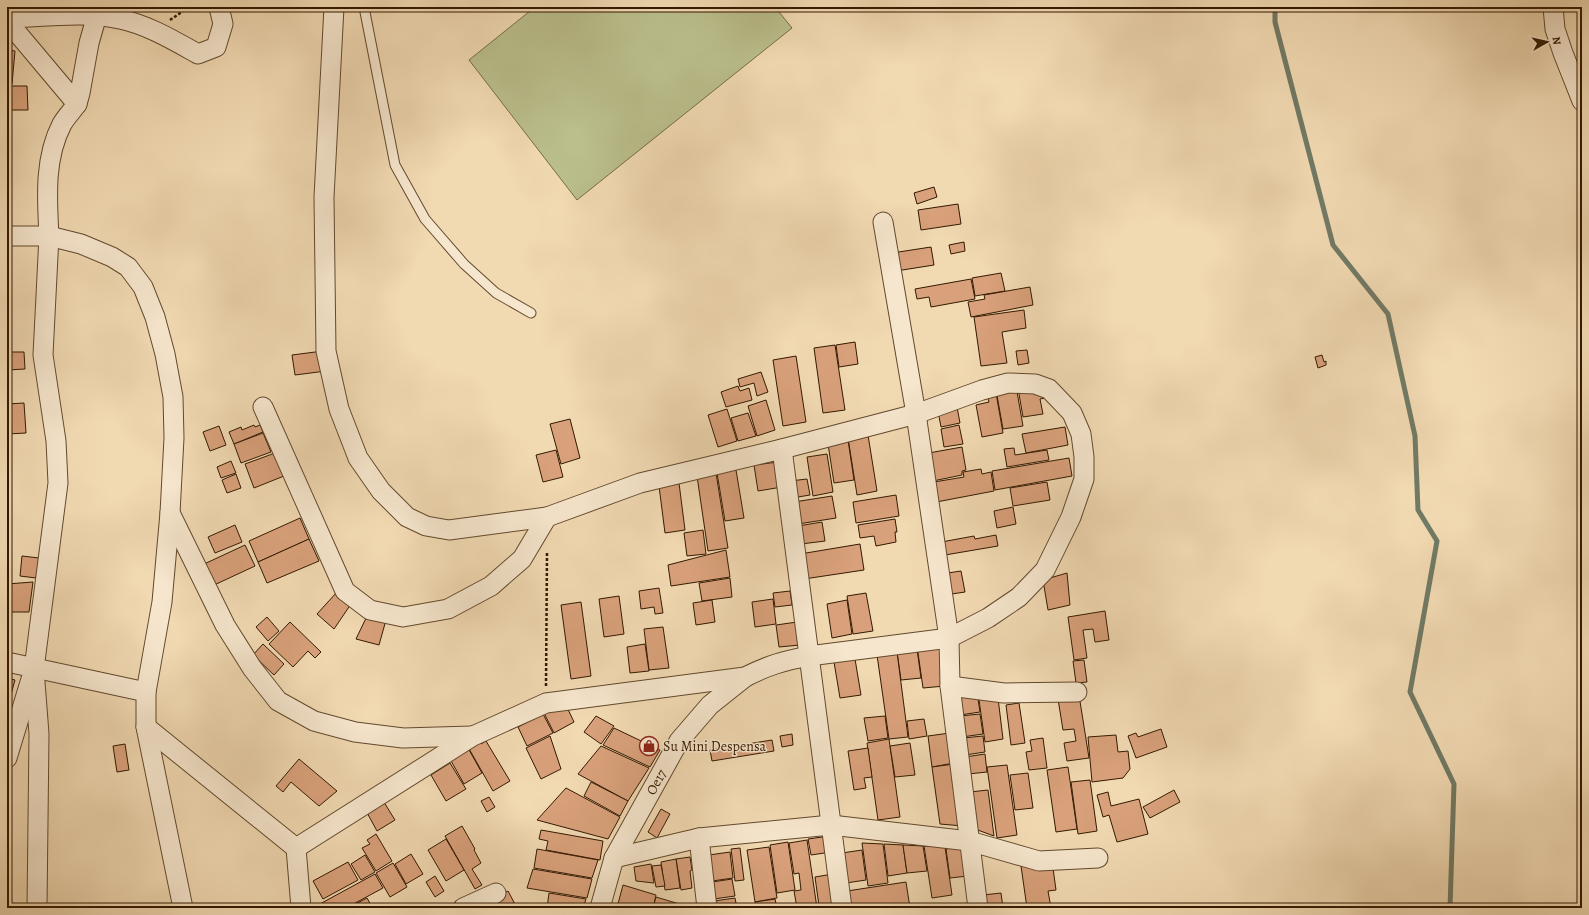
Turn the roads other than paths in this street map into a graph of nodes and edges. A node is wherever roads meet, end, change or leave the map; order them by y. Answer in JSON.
{"nodes":[{"id":1,"x":219,"y":7,"type":"edge"},
{"id":2,"x":334,"y":7,"type":"edge"},
{"id":3,"x":364,"y":7,"type":"edge"},
{"id":4,"x":1553,"y":7,"type":"edge"},
{"id":5,"x":95,"y":11,"type":"edge"},
{"id":6,"x":7,"y":18,"type":"edge"},
{"id":7,"x":7,"y":24,"type":"edge"},
{"id":8,"x":1582,"y":101,"type":"edge"},
{"id":9,"x":76,"y":104,"type":"junction"},
{"id":10,"x":883,"y":222,"type":"dead end"},
{"id":11,"x":7,"y":236,"type":"edge"},
{"id":12,"x":49,"y":236,"type":"junction"},
{"id":13,"x":531,"y":313,"type":"dead end"},
{"id":14,"x":264,"y":407,"type":"dead end"},
{"id":15,"x":916,"y":414,"type":"junction"},
{"id":16,"x":782,"y":449,"type":"junction"},
{"id":17,"x":170,"y":513,"type":"junction"},
{"id":18,"x":547,"y":517,"type":"junction"},
{"id":19,"x":948,"y":638,"type":"junction"},
{"id":20,"x":809,"y":656,"type":"junction"},
{"id":21,"x":7,"y":662,"type":"edge"},
{"id":22,"x":34,"y":669,"type":"junction"},
{"id":23,"x":746,"y":677,"type":"junction"},
{"id":24,"x":950,"y":686,"type":"junction"},
{"id":25,"x":146,"y":692,"type":"junction"},
{"id":26,"x":1077,"y":692,"type":"dead end"},
{"id":27,"x":146,"y":727,"type":"junction"},
{"id":28,"x":473,"y":736,"type":"junction"},
{"id":29,"x":7,"y":758,"type":"edge"},
{"id":30,"x":831,"y":825,"type":"junction"},
{"id":31,"x":699,"y":838,"type":"junction"},
{"id":32,"x":969,"y":841,"type":"junction"},
{"id":33,"x":296,"y":848,"type":"junction"},
{"id":34,"x":614,"y":858,"type":"junction"},
{"id":35,"x":1098,"y":858,"type":"dead end"},
{"id":36,"x":496,"y":893,"type":"dead end"},
{"id":37,"x":37,"y":908,"type":"edge"},
{"id":38,"x":183,"y":908,"type":"edge"},
{"id":39,"x":301,"y":908,"type":"edge"},
{"id":40,"x":463,"y":908,"type":"edge"},
{"id":41,"x":600,"y":908,"type":"edge"},
{"id":42,"x":707,"y":908,"type":"edge"},
{"id":43,"x":842,"y":908,"type":"edge"},
{"id":44,"x":978,"y":908,"type":"edge"}],
"edges":[{"from":1,"to":5,"type":"street"},
{"from":2,"to":18,"type":"street"},
{"from":3,"to":13,"type":"lane"},
{"from":4,"to":8,"type":"street"},
{"from":5,"to":6,"type":"street"},
{"from":5,"to":9,"type":"street"},
{"from":7,"to":9,"type":"street"},
{"from":9,"to":12,"type":"street"},
{"from":10,"to":15,"type":"street"},
{"from":11,"to":12,"type":"street"},
{"from":12,"to":17,"type":"street"},
{"from":12,"to":22,"type":"street"},
{"from":14,"to":18,"type":"street"},
{"from":15,"to":16,"type":"street"},
{"from":15,"to":19,"type":"street"},
{"from":15,"to":19,"type":"street"},
{"from":16,"to":18,"type":"street"},
{"from":16,"to":20,"type":"street"},
{"from":17,"to":25,"type":"street"},
{"from":17,"to":28,"type":"street"},
{"from":19,"to":20,"type":"street"},
{"from":19,"to":24,"type":"street"},
{"from":20,"to":23,"type":"street"},
{"from":20,"to":30,"type":"street"},
{"from":21,"to":22,"type":"street"},
{"from":22,"to":25,"type":"street"},
{"from":22,"to":29,"type":"street"},
{"from":22,"to":37,"type":"street"},
{"from":23,"to":28,"type":"street"},
{"from":23,"to":34,"type":"street","name":"Oe17"},
{"from":24,"to":26,"type":"street"},
{"from":24,"to":32,"type":"street"},
{"from":25,"to":27,"type":"street"},
{"from":27,"to":33,"type":"street"},
{"from":27,"to":38,"type":"street"},
{"from":28,"to":33,"type":"street"},
{"from":30,"to":31,"type":"street"},
{"from":30,"to":32,"type":"street"},
{"from":30,"to":43,"type":"street"},
{"from":31,"to":34,"type":"street"},
{"from":31,"to":42,"type":"street"},
{"from":32,"to":35,"type":"street"},
{"from":32,"to":44,"type":"street"},
{"from":33,"to":39,"type":"street"},
{"from":34,"to":41,"type":"street","name":"Oe17"},
{"from":36,"to":40,"type":"street"}]}
